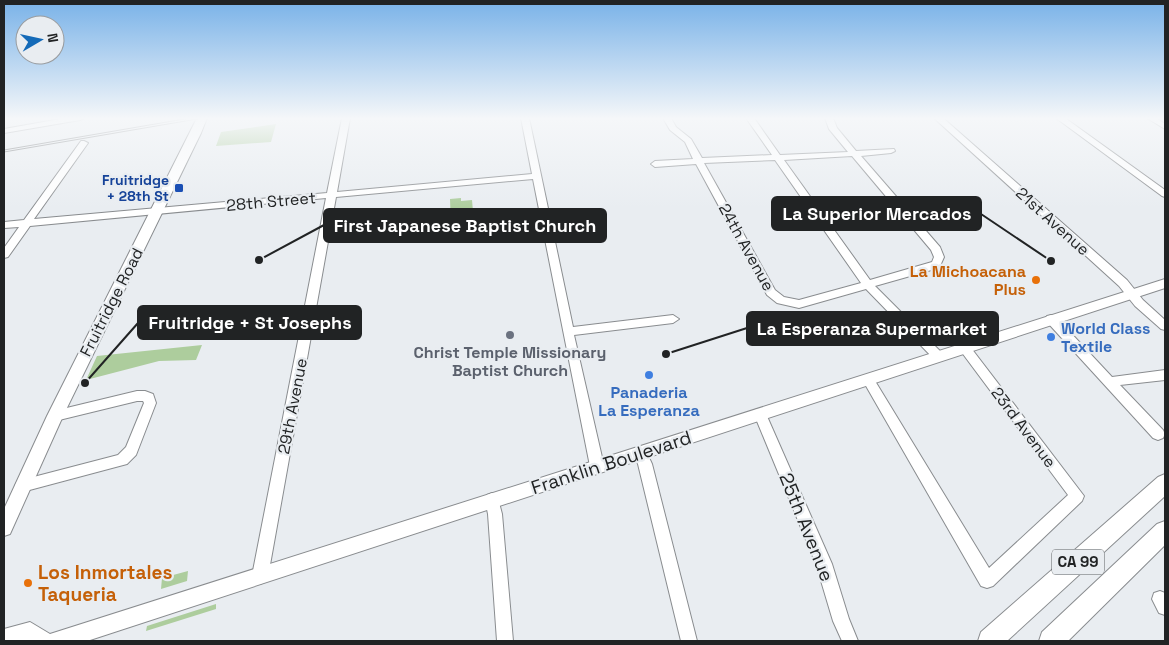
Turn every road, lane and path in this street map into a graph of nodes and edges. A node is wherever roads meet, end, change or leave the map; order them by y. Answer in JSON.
{"nodes":[{"id":1,"x":80,"y":148,"type":"edge"},
{"id":2,"x":188,"y":148,"type":"edge"},
{"id":3,"x":341,"y":148,"type":"edge"},
{"id":4,"x":532,"y":148,"type":"edge"},
{"id":5,"x":692,"y":148,"type":"edge"},
{"id":6,"x":772,"y":148,"type":"edge"},
{"id":7,"x":849,"y":148,"type":"edge"},
{"id":8,"x":972,"y":148,"type":"edge"},
{"id":9,"x":1102,"y":148,"type":"edge"},
{"id":10,"x":891,"y":151,"type":"dead end"},
{"id":11,"x":854,"y":154,"type":"junction"},
{"id":12,"x":778,"y":157,"type":"junction"},
{"id":13,"x":699,"y":160,"type":"junction"},
{"id":14,"x":655,"y":164,"type":"dead end"},
{"id":15,"x":538,"y":176,"type":"junction"},
{"id":16,"x":1165,"y":194,"type":"edge"},
{"id":17,"x":332,"y":195,"type":"junction"},
{"id":18,"x":157,"y":211,"type":"junction"},
{"id":19,"x":27,"y":223,"type":"junction"},
{"id":20,"x":4,"y":225,"type":"edge"},
{"id":21,"x":4,"y":255,"type":"edge"},
{"id":22,"x":1165,"y":282,"type":"edge"},
{"id":23,"x":868,"y":286,"type":"junction"},
{"id":24,"x":1132,"y":293,"type":"junction"},
{"id":25,"x":673,"y":319,"type":"dead end"},
{"id":26,"x":1051,"y":319,"type":"junction"},
{"id":27,"x":1165,"y":326,"type":"edge"},
{"id":28,"x":568,"y":332,"type":"junction"},
{"id":29,"x":964,"y":347,"type":"junction"},
{"id":30,"x":938,"y":356,"type":"junction"},
{"id":31,"x":1165,"y":375,"type":"edge"},
{"id":32,"x":868,"y":379,"type":"junction"},
{"id":33,"x":1109,"y":382,"type":"junction"},
{"id":34,"x":760,"y":414,"type":"junction"},
{"id":35,"x":54,"y":416,"type":"junction"},
{"id":36,"x":1158,"y":434,"type":"dead end"},
{"id":37,"x":640,"y":453,"type":"junction"},
{"id":38,"x":597,"y":466,"type":"junction"},
{"id":39,"x":1165,"y":483,"type":"edge"},
{"id":40,"x":22,"y":486,"type":"junction"},
{"id":41,"x":492,"y":500,"type":"junction"},
{"id":42,"x":4,"y":528,"type":"edge"},
{"id":43,"x":1165,"y":531,"type":"edge"},
{"id":44,"x":260,"y":576,"type":"junction"},
{"id":45,"x":4,"y":639,"type":"edge"},
{"id":46,"x":43,"y":641,"type":"edge"},
{"id":47,"x":57,"y":641,"type":"edge"},
{"id":48,"x":505,"y":641,"type":"edge"},
{"id":49,"x":690,"y":641,"type":"edge"},
{"id":50,"x":850,"y":641,"type":"edge"},
{"id":51,"x":990,"y":641,"type":"edge"},
{"id":52,"x":1051,"y":641,"type":"edge"}],
"edges":[{"from":1,"to":19,"type":"street"},
{"from":2,"to":18,"type":"main road","name":"Fruitridge Road"},
{"from":3,"to":17,"type":"street","name":"29th Avenue"},
{"from":4,"to":15,"type":"street"},
{"from":5,"to":13,"type":"street","name":"24th Avenue"},
{"from":6,"to":12,"type":"street"},
{"from":7,"to":11,"type":"street"},
{"from":8,"to":24,"type":"street","name":"21st Avenue"},
{"from":9,"to":16,"type":"street"},
{"from":10,"to":11,"type":"street"},
{"from":11,"to":12,"type":"street"},
{"from":11,"to":23,"type":"street"},
{"from":12,"to":13,"type":"street"},
{"from":12,"to":23,"type":"street"},
{"from":13,"to":14,"type":"street"},
{"from":13,"to":23,"type":"street","name":"24th Avenue"},
{"from":15,"to":17,"type":"street","name":"28th Street"},
{"from":15,"to":28,"type":"street"},
{"from":17,"to":18,"type":"street","name":"28th Street"},
{"from":17,"to":44,"type":"street","name":"29th Avenue"},
{"from":18,"to":19,"type":"street","name":"28th Street"},
{"from":18,"to":35,"type":"main road","name":"Fruitridge Road"},
{"from":19,"to":20,"type":"street","name":"28th Street"},
{"from":19,"to":21,"type":"street"},
{"from":22,"to":24,"type":"main road","name":"Franklin Boulevard"},
{"from":23,"to":30,"type":"street"},
{"from":24,"to":26,"type":"main road","name":"Franklin Boulevard"},
{"from":24,"to":27,"type":"street","name":"21st Avenue"},
{"from":25,"to":28,"type":"street"},
{"from":26,"to":29,"type":"main road","name":"Franklin Boulevard"},
{"from":26,"to":33,"type":"street"},
{"from":28,"to":38,"type":"street"},
{"from":29,"to":30,"type":"main road","name":"Franklin Boulevard"},
{"from":29,"to":32,"type":"street","name":"23rd Avenue"},
{"from":30,"to":32,"type":"main road","name":"Franklin Boulevard"},
{"from":31,"to":33,"type":"street"},
{"from":32,"to":34,"type":"main road","name":"Franklin Boulevard"},
{"from":33,"to":36,"type":"street"},
{"from":34,"to":37,"type":"main road","name":"Franklin Boulevard"},
{"from":34,"to":50,"type":"street","name":"25th Avenue"},
{"from":35,"to":40,"type":"main road","name":"Fruitridge Road"},
{"from":35,"to":40,"type":"street"},
{"from":37,"to":38,"type":"main road","name":"Franklin Boulevard"},
{"from":37,"to":49,"type":"street"},
{"from":38,"to":41,"type":"main road","name":"Franklin Boulevard"},
{"from":39,"to":51,"type":"highway","number":"CA 99"},
{"from":40,"to":42,"type":"main road","name":"Fruitridge Road"},
{"from":41,"to":44,"type":"main road","name":"Franklin Boulevard"},
{"from":41,"to":48,"type":"street"},
{"from":43,"to":52,"type":"highway","number":"CA 99"},
{"from":44,"to":47,"type":"main road","name":"Franklin Boulevard"},
{"from":45,"to":46,"type":"main road"}]}
